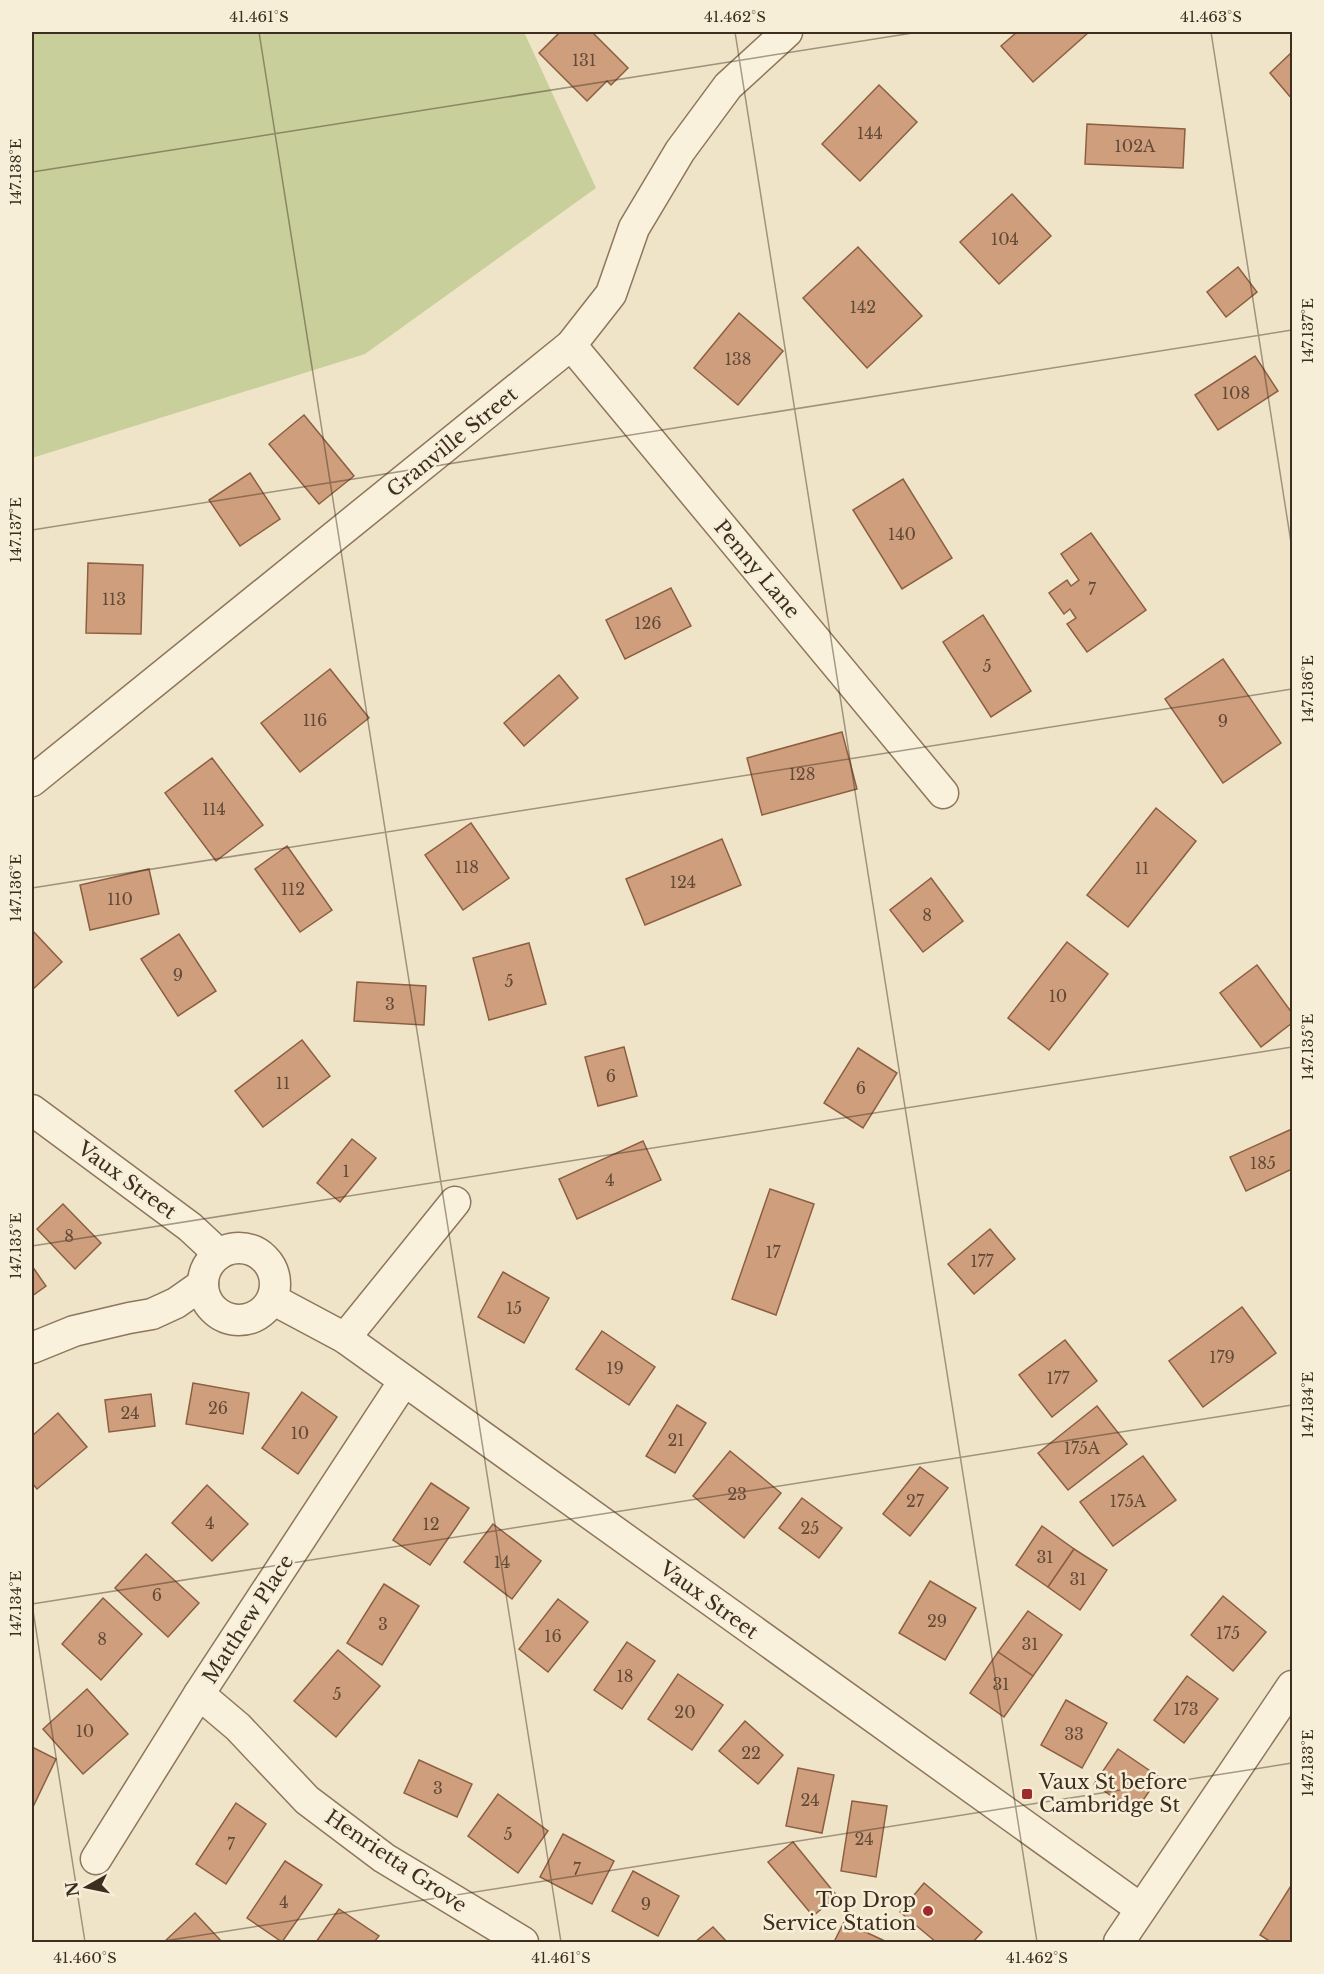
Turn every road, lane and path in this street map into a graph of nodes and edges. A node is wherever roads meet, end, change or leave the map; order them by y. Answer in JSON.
{"nodes":[{"id":1,"x":787,"y":32,"type":"edge"},
{"id":2,"x":572,"y":345,"type":"junction"},
{"id":3,"x":32,"y":781,"type":"edge"},
{"id":4,"x":943,"y":793,"type":"dead end"},
{"id":5,"x":32,"y":1110,"type":"edge"},
{"id":6,"x":455,"y":1202,"type":"dead end"},
{"id":7,"x":219,"y":1254,"type":"junction"},
{"id":8,"x":203,"y":1284,"type":"junction"},
{"id":9,"x":272,"y":1299,"type":"junction"},
{"id":10,"x":345,"y":1338,"type":"junction"},
{"id":11,"x":32,"y":1348,"type":"edge"},
{"id":12,"x":404,"y":1381,"type":"junction"},
{"id":13,"x":1293,"y":1686,"type":"edge"},
{"id":14,"x":199,"y":1694,"type":"junction"},
{"id":15,"x":96,"y":1859,"type":"dead end"},
{"id":16,"x":1142,"y":1909,"type":"junction"},
{"id":17,"x":523,"y":1942,"type":"edge"},
{"id":18,"x":1119,"y":1942,"type":"edge"}],
"edges":[{"from":1,"to":2,"type":"street","name":"Granville Street"},
{"from":2,"to":3,"type":"street","name":"Granville Street"},
{"from":2,"to":4,"type":"street","name":"Penny Lane"},
{"from":5,"to":7,"type":"street","name":"Vaux Street"},
{"from":6,"to":10,"type":"street"},
{"from":7,"to":8,"type":"street"},
{"from":7,"to":9,"type":"street"},
{"from":8,"to":9,"type":"street"},
{"from":8,"to":11,"type":"street"},
{"from":9,"to":10,"type":"street","name":"Vaux Street"},
{"from":10,"to":12,"type":"street","name":"Vaux Street"},
{"from":12,"to":14,"type":"street","name":"Matthew Place"},
{"from":12,"to":16,"type":"street","name":"Vaux Street"},
{"from":13,"to":16,"type":"street"},
{"from":14,"to":15,"type":"street","name":"Matthew Place"},
{"from":14,"to":17,"type":"street","name":"Henrietta Grove"},
{"from":16,"to":18,"type":"street"}]}
